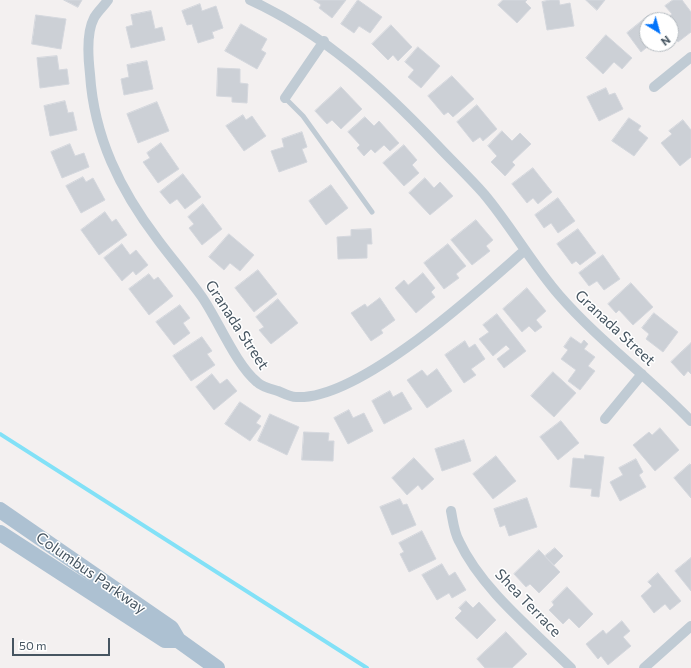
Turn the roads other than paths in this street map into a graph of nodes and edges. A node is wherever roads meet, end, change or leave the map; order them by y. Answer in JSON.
{"nodes":[{"id":1,"x":108,"y":0,"type":"edge"},
{"id":2,"x":250,"y":0,"type":"edge"},
{"id":3,"x":324,"y":41,"type":"junction"},
{"id":4,"x":691,"y":57,"type":"edge"},
{"id":5,"x":654,"y":87,"type":"dead end"},
{"id":6,"x":285,"y":98,"type":"joint"},
{"id":7,"x":372,"y":212,"type":"dead end"},
{"id":8,"x":525,"y":250,"type":"junction"},
{"id":9,"x":642,"y":374,"type":"junction"},
{"id":10,"x":605,"y":419,"type":"dead end"},
{"id":11,"x":691,"y":421,"type":"edge"},
{"id":12,"x":0,"y":510,"type":"edge"},
{"id":13,"x":451,"y":511,"type":"dead end"},
{"id":14,"x":0,"y":533,"type":"edge"},
{"id":15,"x":691,"y":626,"type":"edge"},
{"id":16,"x":178,"y":640,"type":"junction"},
{"id":17,"x":217,"y":668,"type":"edge"},
{"id":18,"x":571,"y":668,"type":"edge"},
{"id":19,"x":644,"y":668,"type":"edge"}],
"edges":[{"from":1,"to":8,"type":"street","name":"Granada Street"},
{"from":2,"to":3,"type":"street","name":"Granada Street"},
{"from":3,"to":6,"type":"street"},
{"from":3,"to":8,"type":"street","name":"Granada Street"},
{"from":4,"to":5,"type":"street"},
{"from":6,"to":7,"type":"lane"},
{"from":8,"to":9,"type":"street","name":"Granada Street"},
{"from":9,"to":10,"type":"street"},
{"from":9,"to":11,"type":"street","name":"Granada Street"},
{"from":12,"to":16,"type":"main road","name":"Columbus Parkway"},
{"from":13,"to":18,"type":"street","name":"Shea Terrace"},
{"from":14,"to":16,"type":"main road","name":"Columbus Parkway"},
{"from":15,"to":19,"type":"street"},
{"from":16,"to":17,"type":"main road","name":"Columbus Parkway"}]}
